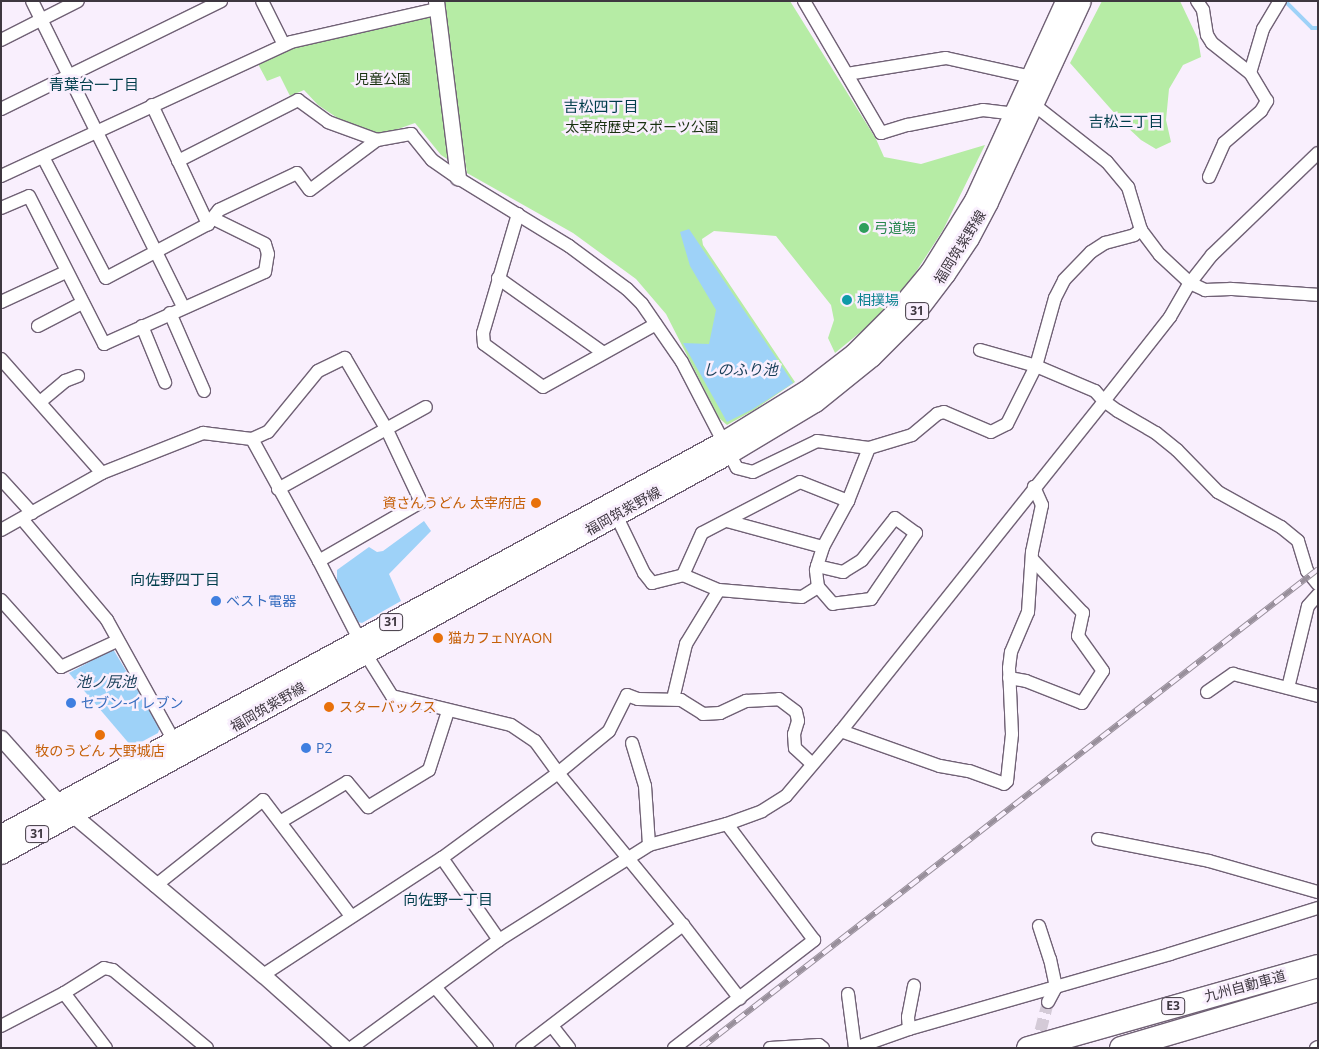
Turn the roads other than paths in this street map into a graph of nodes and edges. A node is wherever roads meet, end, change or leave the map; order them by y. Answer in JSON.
{"nodes":[{"id":1,"x":32,"y":1,"type":"edge"},
{"id":2,"x":78,"y":1,"type":"edge"},
{"id":3,"x":221,"y":1,"type":"edge"},
{"id":4,"x":262,"y":1,"type":"edge"},
{"id":5,"x":804,"y":1,"type":"edge"},
{"id":6,"x":1065,"y":1,"type":"edge"},
{"id":7,"x":1081,"y":1,"type":"edge"},
{"id":8,"x":1197,"y":1,"type":"edge"},
{"id":9,"x":1280,"y":1,"type":"edge"},
{"id":10,"x":436,"y":5,"type":"edge"},
{"id":11,"x":42,"y":20,"type":"junction"},
{"id":12,"x":1,"y":40,"type":"edge"},
{"id":13,"x":284,"y":45,"type":"junction"},
{"id":14,"x":1250,"y":73,"type":"junction"},
{"id":15,"x":846,"y":74,"type":"junction"},
{"id":16,"x":69,"y":76,"type":"junction"},
{"id":17,"x":1030,"y":77,"type":"junction"},
{"id":18,"x":1028,"y":100,"type":"junction"},
{"id":19,"x":152,"y":105,"type":"junction"},
{"id":20,"x":1,"y":109,"type":"edge"},
{"id":21,"x":1014,"y":114,"type":"junction"},
{"id":22,"x":96,"y":132,"type":"junction"},
{"id":23,"x":377,"y":140,"type":"junction"},
{"id":24,"x":1318,"y":153,"type":"edge"},
{"id":25,"x":44,"y":157,"type":"junction"},
{"id":26,"x":178,"y":161,"type":"junction"},
{"id":27,"x":1,"y":176,"type":"edge"},
{"id":28,"x":1209,"y":177,"type":"dead end"},
{"id":29,"x":458,"y":178,"type":"junction"},
{"id":30,"x":1,"y":208,"type":"edge"},
{"id":31,"x":518,"y":214,"type":"junction"},
{"id":32,"x":211,"y":222,"type":"junction"},
{"id":33,"x":1142,"y":230,"type":"junction"},
{"id":34,"x":156,"y":252,"type":"junction"},
{"id":35,"x":66,"y":272,"type":"junction"},
{"id":36,"x":498,"y":278,"type":"junction"},
{"id":37,"x":1190,"y":283,"type":"junction"},
{"id":38,"x":1318,"y":295,"type":"edge"},
{"id":39,"x":1,"y":302,"type":"edge"},
{"id":40,"x":82,"y":303,"type":"junction"},
{"id":41,"x":183,"y":306,"type":"junction"},
{"id":42,"x":170,"y":312,"type":"junction"},
{"id":43,"x":656,"y":324,"type":"junction"},
{"id":44,"x":38,"y":326,"type":"dead end"},
{"id":45,"x":142,"y":326,"type":"junction"},
{"id":46,"x":980,"y":350,"type":"dead end"},
{"id":47,"x":602,"y":352,"type":"junction"},
{"id":48,"x":1,"y":359,"type":"edge"},
{"id":49,"x":1036,"y":366,"type":"junction"},
{"id":50,"x":78,"y":376,"type":"dead end"},
{"id":51,"x":165,"y":382,"type":"dead end"},
{"id":52,"x":204,"y":391,"type":"dead end"},
{"id":53,"x":1104,"y":401,"type":"junction"},
{"id":54,"x":40,"y":402,"type":"junction"},
{"id":55,"x":426,"y":407,"type":"dead end"},
{"id":56,"x":387,"y":430,"type":"junction"},
{"id":57,"x":252,"y":439,"type":"junction"},
{"id":58,"x":726,"y":448,"type":"junction"},
{"id":59,"x":869,"y":448,"type":"junction"},
{"id":60,"x":102,"y":473,"type":"junction"},
{"id":61,"x":1,"y":479,"type":"edge"},
{"id":62,"x":1034,"y":487,"type":"junction"},
{"id":63,"x":278,"y":489,"type":"junction"},
{"id":64,"x":848,"y":501,"type":"junction"},
{"id":65,"x":616,"y":515,"type":"junction"},
{"id":66,"x":27,"y":516,"type":"junction"},
{"id":67,"x":727,"y":521,"type":"junction"},
{"id":68,"x":1,"y":530,"type":"edge"},
{"id":69,"x":823,"y":547,"type":"junction"},
{"id":70,"x":1032,"y":559,"type":"junction"},
{"id":71,"x":319,"y":561,"type":"junction"},
{"id":72,"x":817,"y":566,"type":"junction"},
{"id":73,"x":683,"y":575,"type":"junction"},
{"id":74,"x":1318,"y":584,"type":"edge"},
{"id":75,"x":818,"y":587,"type":"junction"},
{"id":76,"x":719,"y":590,"type":"junction"},
{"id":77,"x":1318,"y":595,"type":"edge"},
{"id":78,"x":1,"y":600,"type":"edge"},
{"id":79,"x":117,"y":641,"type":"junction"},
{"id":80,"x":362,"y":646,"type":"junction"},
{"id":81,"x":1009,"y":678,"type":"junction"},
{"id":82,"x":1288,"y":688,"type":"junction"},
{"id":83,"x":1207,"y":692,"type":"dead end"},
{"id":84,"x":1318,"y":696,"type":"edge"},
{"id":85,"x":673,"y":699,"type":"junction"},
{"id":86,"x":448,"y":711,"type":"junction"},
{"id":87,"x":841,"y":731,"type":"junction"},
{"id":88,"x":1,"y":738,"type":"edge"},
{"id":89,"x":173,"y":739,"type":"junction"},
{"id":90,"x":632,"y":743,"type":"dead end"},
{"id":91,"x":812,"y":764,"type":"junction"},
{"id":92,"x":558,"y":774,"type":"junction"},
{"id":93,"x":58,"y":802,"type":"junction"},
{"id":94,"x":73,"y":815,"type":"junction"},
{"id":95,"x":280,"y":822,"type":"junction"},
{"id":96,"x":727,"y":824,"type":"junction"},
{"id":97,"x":1,"y":834,"type":"edge"},
{"id":98,"x":1098,"y":840,"type":"dead end"},
{"id":99,"x":649,"y":845,"type":"junction"},
{"id":100,"x":1,"y":854,"type":"edge"},
{"id":101,"x":442,"y":858,"type":"junction"},
{"id":102,"x":628,"y":858,"type":"junction"},
{"id":103,"x":155,"y":886,"type":"junction"},
{"id":104,"x":1318,"y":892,"type":"edge"},
{"id":105,"x":1318,"y":908,"type":"edge"},
{"id":106,"x":351,"y":916,"type":"junction"},
{"id":107,"x":683,"y":925,"type":"junction"},
{"id":108,"x":1039,"y":926,"type":"dead end"},
{"id":109,"x":499,"y":940,"type":"junction"},
{"id":110,"x":1318,"y":966,"type":"edge"},
{"id":111,"x":263,"y":975,"type":"junction"},
{"id":112,"x":914,"y":986,"type":"dead end"},
{"id":113,"x":1056,"y":987,"type":"junction"},
{"id":114,"x":436,"y":988,"type":"junction"},
{"id":115,"x":1318,"y":990,"type":"edge"},
{"id":116,"x":64,"y":993,"type":"junction"},
{"id":117,"x":848,"y":994,"type":"dead end"},
{"id":118,"x":740,"y":999,"type":"junction"},
{"id":119,"x":1048,"y":1002,"type":"tunnel mouth"},
{"id":120,"x":1,"y":1026,"type":"edge"},
{"id":121,"x":552,"y":1026,"type":"junction"},
{"id":122,"x":909,"y":1029,"type":"junction"},
{"id":123,"x":106,"y":1048,"type":"edge"},
{"id":124,"x":207,"y":1048,"type":"edge"},
{"id":125,"x":345,"y":1048,"type":"edge"},
{"id":126,"x":351,"y":1048,"type":"edge"},
{"id":127,"x":487,"y":1048,"type":"edge"},
{"id":128,"x":522,"y":1048,"type":"edge"},
{"id":129,"x":569,"y":1048,"type":"edge"},
{"id":130,"x":674,"y":1048,"type":"edge"},
{"id":131,"x":770,"y":1048,"type":"edge"},
{"id":132,"x":824,"y":1048,"type":"edge"},
{"id":133,"x":1028,"y":1048,"type":"edge"},
{"id":134,"x":1121,"y":1048,"type":"edge"}],
"edges":[{"from":1,"to":11,"type":"street"},
{"from":2,"to":11,"type":"street"},
{"from":3,"to":16,"type":"street"},
{"from":4,"to":13,"type":"street"},
{"from":5,"to":15,"type":"street"},
{"from":6,"to":17,"type":"main road","name":"福岡筑紫野線","number":"31"},
{"from":7,"to":18,"type":"main road","name":"福岡筑紫野線","number":"31"},
{"from":8,"to":14,"type":"street"},
{"from":9,"to":14,"type":"street"},
{"from":10,"to":13,"type":"street"},
{"from":10,"to":29,"type":"street"},
{"from":11,"to":12,"type":"street"},
{"from":11,"to":16,"type":"street"},
{"from":13,"to":19,"type":"street"},
{"from":14,"to":28,"type":"street"},
{"from":15,"to":17,"type":"street"},
{"from":15,"to":21,"type":"street"},
{"from":16,"to":20,"type":"street"},
{"from":16,"to":22,"type":"street"},
{"from":17,"to":18,"type":"main road","name":"福岡筑紫野線","number":"31"},
{"from":18,"to":21,"type":"main road","name":"福岡筑紫野線","number":"31"},
{"from":18,"to":33,"type":"street"},
{"from":18,"to":58,"type":"main road","name":"福岡筑紫野線","number":"31"},
{"from":19,"to":22,"type":"street"},
{"from":19,"to":26,"type":"street"},
{"from":21,"to":58,"type":"main road","name":"福岡筑紫野線","number":"31"},
{"from":22,"to":25,"type":"street"},
{"from":22,"to":34,"type":"street"},
{"from":23,"to":26,"type":"street"},
{"from":23,"to":29,"type":"street"},
{"from":23,"to":32,"type":"street"},
{"from":24,"to":37,"type":"street"},
{"from":25,"to":27,"type":"street"},
{"from":25,"to":34,"type":"street"},
{"from":26,"to":32,"type":"street"},
{"from":29,"to":31,"type":"street"},
{"from":30,"to":35,"type":"street"},
{"from":31,"to":36,"type":"street"},
{"from":31,"to":43,"type":"street"},
{"from":32,"to":34,"type":"street"},
{"from":32,"to":41,"type":"street"},
{"from":33,"to":37,"type":"street"},
{"from":33,"to":49,"type":"street"},
{"from":34,"to":41,"type":"street"},
{"from":35,"to":39,"type":"street"},
{"from":35,"to":40,"type":"street"},
{"from":36,"to":47,"type":"street"},
{"from":36,"to":47,"type":"street"},
{"from":37,"to":38,"type":"street"},
{"from":37,"to":53,"type":"street"},
{"from":40,"to":44,"type":"street"},
{"from":40,"to":45,"type":"street"},
{"from":41,"to":42,"type":"street"},
{"from":42,"to":45,"type":"street"},
{"from":42,"to":52,"type":"street"},
{"from":43,"to":47,"type":"street"},
{"from":43,"to":58,"type":"street"},
{"from":45,"to":51,"type":"street"},
{"from":46,"to":49,"type":"street"},
{"from":48,"to":54,"type":"street"},
{"from":49,"to":53,"type":"street"},
{"from":49,"to":59,"type":"street"},
{"from":50,"to":54,"type":"street"},
{"from":53,"to":62,"type":"street"},
{"from":53,"to":74,"type":"street"},
{"from":54,"to":60,"type":"street"},
{"from":55,"to":56,"type":"street"},
{"from":56,"to":57,"type":"street"},
{"from":56,"to":63,"type":"street"},
{"from":56,"to":71,"type":"street"},
{"from":57,"to":60,"type":"street"},
{"from":57,"to":63,"type":"street"},
{"from":58,"to":59,"type":"street"},
{"from":58,"to":65,"type":"main road","name":"福岡筑紫野線","number":"31"},
{"from":58,"to":80,"type":"main road","name":"福岡筑紫野線","number":"31"},
{"from":59,"to":64,"type":"street"},
{"from":60,"to":66,"type":"street"},
{"from":61,"to":66,"type":"street"},
{"from":62,"to":70,"type":"street"},
{"from":62,"to":87,"type":"street"},
{"from":63,"to":71,"type":"street"},
{"from":64,"to":67,"type":"street"},
{"from":64,"to":69,"type":"street"},
{"from":65,"to":73,"type":"street"},
{"from":65,"to":80,"type":"main road","name":"福岡筑紫野線","number":"31"},
{"from":66,"to":68,"type":"street"},
{"from":66,"to":79,"type":"street"},
{"from":67,"to":69,"type":"street"},
{"from":67,"to":73,"type":"street"},
{"from":69,"to":72,"type":"street"},
{"from":70,"to":81,"type":"street"},
{"from":70,"to":81,"type":"street"},
{"from":71,"to":80,"type":"street"},
{"from":72,"to":75,"type":"street"},
{"from":72,"to":75,"type":"street"},
{"from":73,"to":76,"type":"street"},
{"from":75,"to":76,"type":"street"},
{"from":76,"to":85,"type":"street"},
{"from":77,"to":82,"type":"street"},
{"from":78,"to":79,"type":"street"},
{"from":79,"to":89,"type":"street"},
{"from":80,"to":86,"type":"street"},
{"from":80,"to":89,"type":"main road","name":"福岡筑紫野線","number":"31"},
{"from":80,"to":94,"type":"main road","name":"福岡筑紫野線","number":"31"},
{"from":81,"to":87,"type":"street"},
{"from":82,"to":83,"type":"street"},
{"from":82,"to":84,"type":"street"},
{"from":85,"to":91,"type":"street"},
{"from":85,"to":92,"type":"street"},
{"from":86,"to":92,"type":"street"},
{"from":86,"to":95,"type":"street"},
{"from":87,"to":91,"type":"street"},
{"from":88,"to":93,"type":"street"},
{"from":89,"to":93,"type":"main road","name":"福岡筑紫野線","number":"31"},
{"from":90,"to":99,"type":"street"},
{"from":91,"to":96,"type":"street"},
{"from":92,"to":101,"type":"street"},
{"from":92,"to":102,"type":"street"},
{"from":93,"to":94,"type":"street"},
{"from":93,"to":97,"type":"main road","name":"福岡筑紫野線","number":"31"},
{"from":94,"to":100,"type":"main road","name":"福岡筑紫野線","number":"31"},
{"from":94,"to":103,"type":"street"},
{"from":95,"to":103,"type":"street"},
{"from":95,"to":106,"type":"street"},
{"from":96,"to":99,"type":"street"},
{"from":96,"to":118,"type":"street"},
{"from":98,"to":104,"type":"street"},
{"from":99,"to":102,"type":"street"},
{"from":101,"to":106,"type":"street"},
{"from":101,"to":109,"type":"street"},
{"from":102,"to":107,"type":"street"},
{"from":102,"to":109,"type":"street"},
{"from":103,"to":111,"type":"street"},
{"from":105,"to":113,"type":"street"},
{"from":106,"to":111,"type":"street"},
{"from":107,"to":118,"type":"street"},
{"from":107,"to":121,"type":"street"},
{"from":108,"to":113,"type":"street"},
{"from":109,"to":114,"type":"street"},
{"from":110,"to":133,"type":"highway","name":"九州自動車道","number":"E3"},
{"from":111,"to":125,"type":"street"},
{"from":112,"to":122,"type":"street"},
{"from":113,"to":119,"type":"street"},
{"from":113,"to":122,"type":"street"},
{"from":114,"to":126,"type":"street"},
{"from":114,"to":127,"type":"street"},
{"from":115,"to":134,"type":"highway","name":"九州自動車道","number":"E3"},
{"from":116,"to":120,"type":"street"},
{"from":116,"to":123,"type":"street"},
{"from":116,"to":124,"type":"street"},
{"from":117,"to":122,"type":"street"},
{"from":118,"to":130,"type":"street"},
{"from":121,"to":128,"type":"street"},
{"from":121,"to":129,"type":"street"},
{"from":131,"to":132,"type":"street"}]}
